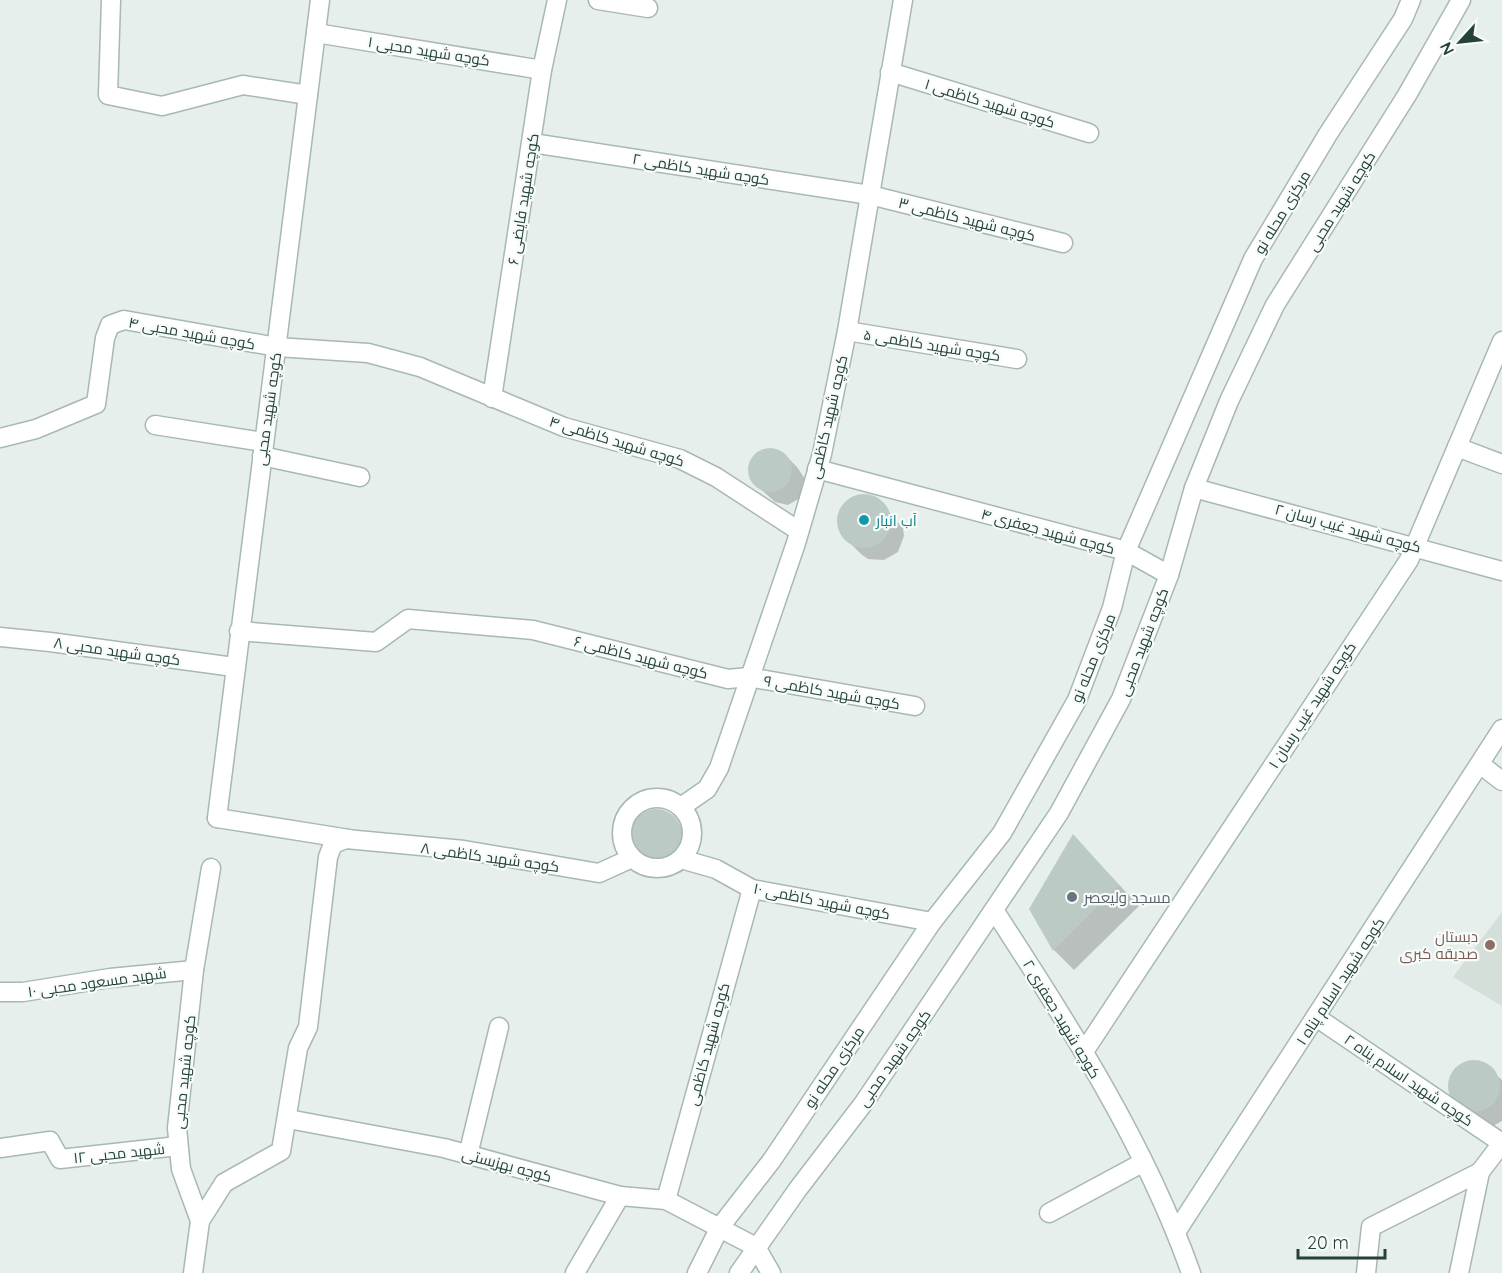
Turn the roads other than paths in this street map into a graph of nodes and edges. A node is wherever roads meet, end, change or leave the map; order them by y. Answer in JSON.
{"nodes":[{"id":1,"x":111,"y":0,"type":"edge"},
{"id":2,"x":320,"y":0,"type":"edge"},
{"id":3,"x":557,"y":0,"type":"edge"},
{"id":4,"x":598,"y":0,"type":"edge"},
{"id":5,"x":903,"y":0,"type":"edge"},
{"id":6,"x":1411,"y":0,"type":"edge"},
{"id":7,"x":1461,"y":0,"type":"edge"},
{"id":8,"x":648,"y":8,"type":"dead end"},
{"id":9,"x":316,"y":33,"type":"junction"},
{"id":10,"x":542,"y":70,"type":"junction"},
{"id":11,"x":890,"y":72,"type":"junction"},
{"id":12,"x":308,"y":95,"type":"junction"},
{"id":13,"x":1089,"y":133,"type":"dead end"},
{"id":14,"x":532,"y":143,"type":"junction"},
{"id":15,"x":870,"y":195,"type":"junction"},
{"id":16,"x":1063,"y":243,"type":"dead end"},
{"id":17,"x":847,"y":331,"type":"junction"},
{"id":18,"x":1502,"y":341,"type":"edge"},
{"id":19,"x":276,"y":347,"type":"junction"},
{"id":20,"x":1017,"y":359,"type":"dead end"},
{"id":21,"x":492,"y":398,"type":"junction"},
{"id":22,"x":155,"y":425,"type":"dead end"},
{"id":23,"x":0,"y":438,"type":"edge"},
{"id":24,"x":1457,"y":447,"type":"junction"},
{"id":25,"x":262,"y":449,"type":"junction"},
{"id":26,"x":1502,"y":464,"type":"edge"},
{"id":27,"x":817,"y":469,"type":"junction"},
{"id":28,"x":360,"y":477,"type":"dead end"},
{"id":29,"x":1194,"y":488,"type":"junction"},
{"id":30,"x":799,"y":531,"type":"junction"},
{"id":31,"x":1414,"y":546,"type":"junction"},
{"id":32,"x":1126,"y":552,"type":"junction"},
{"id":33,"x":1502,"y":571,"type":"edge"},
{"id":34,"x":1169,"y":575,"type":"junction"},
{"id":35,"x":239,"y":631,"type":"junction"},
{"id":36,"x":0,"y":637,"type":"edge"},
{"id":37,"x":234,"y":668,"type":"junction"},
{"id":38,"x":748,"y":677,"type":"junction"},
{"id":39,"x":915,"y":706,"type":"dead end"},
{"id":40,"x":1502,"y":729,"type":"edge"},
{"id":41,"x":1480,"y":765,"type":"junction"},
{"id":42,"x":1502,"y":782,"type":"edge"},
{"id":43,"x":681,"y":807,"type":"junction"},
{"id":44,"x":217,"y":818,"type":"joint"},
{"id":45,"x":350,"y":839,"type":"junction"},
{"id":46,"x":632,"y":858,"type":"junction"},
{"id":47,"x":681,"y":859,"type":"junction"},
{"id":48,"x":211,"y":868,"type":"dead end"},
{"id":49,"x":752,"y":889,"type":"junction"},
{"id":50,"x":994,"y":910,"type":"junction"},
{"id":51,"x":932,"y":922,"type":"junction"},
{"id":52,"x":194,"y":970,"type":"junction"},
{"id":53,"x":0,"y":992,"type":"edge"},
{"id":54,"x":1316,"y":1017,"type":"junction"},
{"id":55,"x":499,"y":1027,"type":"dead end"},
{"id":56,"x":1085,"y":1050,"type":"junction"},
{"id":57,"x":288,"y":1119,"type":"junction"},
{"id":58,"x":1502,"y":1143,"type":"edge"},
{"id":59,"x":178,"y":1146,"type":"junction"},
{"id":60,"x":0,"y":1148,"type":"edge"},
{"id":61,"x":468,"y":1155,"type":"junction"},
{"id":62,"x":1142,"y":1163,"type":"junction"},
{"id":63,"x":1480,"y":1172,"type":"junction"},
{"id":64,"x":620,"y":1196,"type":"junction"},
{"id":65,"x":666,"y":1200,"type":"junction"},
{"id":66,"x":1049,"y":1213,"type":"dead end"},
{"id":67,"x":200,"y":1221,"type":"junction"},
{"id":68,"x":720,"y":1227,"type":"junction"},
{"id":69,"x":1176,"y":1232,"type":"junction"},
{"id":70,"x":756,"y":1247,"type":"junction"},
{"id":71,"x":193,"y":1273,"type":"edge"},
{"id":72,"x":575,"y":1273,"type":"edge"},
{"id":73,"x":697,"y":1273,"type":"edge"},
{"id":74,"x":739,"y":1273,"type":"edge"},
{"id":75,"x":771,"y":1273,"type":"edge"},
{"id":76,"x":1191,"y":1273,"type":"edge"},
{"id":77,"x":1366,"y":1273,"type":"edge"},
{"id":78,"x":1459,"y":1273,"type":"edge"}],
"edges":[{"from":1,"to":12,"type":"street"},
{"from":2,"to":9,"type":"street","name":"کوچه شهید محبی"},
{"from":3,"to":10,"type":"street","name":"کوچه شهید فایضی ۶"},
{"from":4,"to":8,"type":"street"},
{"from":5,"to":11,"type":"street","name":"کوچه شهید کاظمی"},
{"from":6,"to":32,"type":"street","name":"مرکزی محله نو"},
{"from":7,"to":29,"type":"street","name":"کوچه شهید محبی"},
{"from":9,"to":10,"type":"street","name":"کوچه شهید محبی ۱"},
{"from":9,"to":12,"type":"street","name":"کوچه شهید محبی"},
{"from":10,"to":14,"type":"street","name":"کوچه شهید فایضی ۶"},
{"from":11,"to":13,"type":"street","name":"کوچه شهید کاظمی ۱"},
{"from":11,"to":15,"type":"street","name":"کوچه شهید کاظمی"},
{"from":12,"to":19,"type":"street","name":"کوچه شهید محبی"},
{"from":14,"to":15,"type":"street","name":"کوچه شهید کاظمی ۲"},
{"from":14,"to":21,"type":"street","name":"کوچه شهید فایضی ۶"},
{"from":15,"to":16,"type":"street","name":"کوچه شهید کاظمی ۳"},
{"from":15,"to":17,"type":"street","name":"کوچه شهید کاظمی"},
{"from":17,"to":20,"type":"street","name":"کوچه شهید کاظمی ۵"},
{"from":17,"to":27,"type":"street","name":"کوچه شهید کاظمی"},
{"from":18,"to":24,"type":"street","name":"کوچه شهید غیب رسان ۱"},
{"from":19,"to":21,"type":"street","name":"کوچه شهید کاظمی ۴"},
{"from":19,"to":23,"type":"street","name":"کوچه شهید محبی ۴"},
{"from":19,"to":25,"type":"street","name":"کوچه شهید محبی"},
{"from":21,"to":30,"type":"street","name":"کوچه شهید کاظمی ۴"},
{"from":22,"to":25,"type":"street"},
{"from":24,"to":26,"type":"street"},
{"from":24,"to":31,"type":"street","name":"کوچه شهید غیب رسان ۱"},
{"from":25,"to":28,"type":"street"},
{"from":25,"to":35,"type":"street","name":"کوچه شهید محبی"},
{"from":27,"to":30,"type":"street","name":"کوچه شهید کاظمی"},
{"from":27,"to":32,"type":"street","name":"کوچه شهید جعفری ۴"},
{"from":29,"to":31,"type":"street","name":"کوچه شهید غیب رسان ۲"},
{"from":29,"to":34,"type":"street","name":"کوچه شهید محبی"},
{"from":30,"to":38,"type":"street","name":"کوچه شهید کاظمی"},
{"from":31,"to":33,"type":"street","name":"کوچه شهید غیب رسان ۲"},
{"from":31,"to":56,"type":"street","name":"کوچه شهید غیب رسان ۱"},
{"from":32,"to":34,"type":"street","name":"کوچه شهید جعفری ۴"},
{"from":32,"to":51,"type":"street","name":"مرکزی محله نو"},
{"from":34,"to":50,"type":"street","name":"کوچه شهید محبی"},
{"from":35,"to":37,"type":"street","name":"کوچه شهید محبی"},
{"from":35,"to":38,"type":"street","name":"کوچه شهید کاظمی ۶"},
{"from":36,"to":37,"type":"street","name":"کوچه شهید محبی ۸"},
{"from":37,"to":44,"type":"street","name":"کوچه شهید محبی"},
{"from":38,"to":39,"type":"street","name":"کوچه شهید کاظمی ۹"},
{"from":38,"to":43,"type":"street","name":"کوچه شهید کاظمی"},
{"from":40,"to":41,"type":"street","name":"کوچه شهید اسلام پناه ۱"},
{"from":41,"to":42,"type":"street"},
{"from":41,"to":54,"type":"street","name":"کوچه شهید اسلام پناه ۱"},
{"from":43,"to":46,"type":"street"},
{"from":43,"to":47,"type":"street"},
{"from":44,"to":45,"type":"street","name":"کوچه شهید کاظمی ۸"},
{"from":45,"to":46,"type":"street","name":"کوچه شهید کاظمی ۸"},
{"from":45,"to":57,"type":"street"},
{"from":46,"to":47,"type":"street"},
{"from":47,"to":49,"type":"street","name":"کوچه شهید کاظمی ۱۰"},
{"from":48,"to":52,"type":"street","name":"کوچه شهید محبی"},
{"from":49,"to":51,"type":"street","name":"کوچه شهید کاظمی ۱۰"},
{"from":49,"to":65,"type":"street","name":"کوچه شهید کاظمی"},
{"from":50,"to":56,"type":"street","name":"کوچه شهید جعفری ۲"},
{"from":50,"to":70,"type":"street","name":"کوچه شهید محبی"},
{"from":51,"to":68,"type":"street","name":"مرکزی محله نو"},
{"from":52,"to":53,"type":"street","name":"شهید مسعود محبی ۱۰"},
{"from":52,"to":59,"type":"street","name":"کوچه شهید محبی"},
{"from":54,"to":58,"type":"street","name":"کوچه شهید اسلام پناه ۲"},
{"from":54,"to":69,"type":"street","name":"کوچه شهید اسلام پناه ۱"},
{"from":55,"to":61,"type":"street"},
{"from":56,"to":62,"type":"street","name":"کوچه شهید جعفری ۲"},
{"from":57,"to":61,"type":"street","name":"کوچه بهزیستی"},
{"from":57,"to":67,"type":"street"},
{"from":58,"to":63,"type":"street"},
{"from":59,"to":60,"type":"street","name":"شهید محبی ۱۲"},
{"from":59,"to":67,"type":"street","name":"کوچه شهید محبی"},
{"from":61,"to":64,"type":"street","name":"کوچه بهزیستی"},
{"from":62,"to":66,"type":"street"},
{"from":62,"to":69,"type":"street","name":"کوچه شهید جعفری ۲"},
{"from":63,"to":77,"type":"street"},
{"from":63,"to":78,"type":"street"},
{"from":64,"to":65,"type":"street","name":"کوچه بهزیستی"},
{"from":64,"to":72,"type":"street"},
{"from":65,"to":68,"type":"street","name":"کوچه بهزیستی"},
{"from":67,"to":71,"type":"street","name":"کوچه شهید محبی"},
{"from":68,"to":70,"type":"street","name":"کوچه بهزیستی"},
{"from":68,"to":73,"type":"street","name":"مرکزی محله نو"},
{"from":69,"to":76,"type":"street","name":"کوچه شهید جعفری ۲"},
{"from":70,"to":74,"type":"street"},
{"from":70,"to":75,"type":"street"}]}
